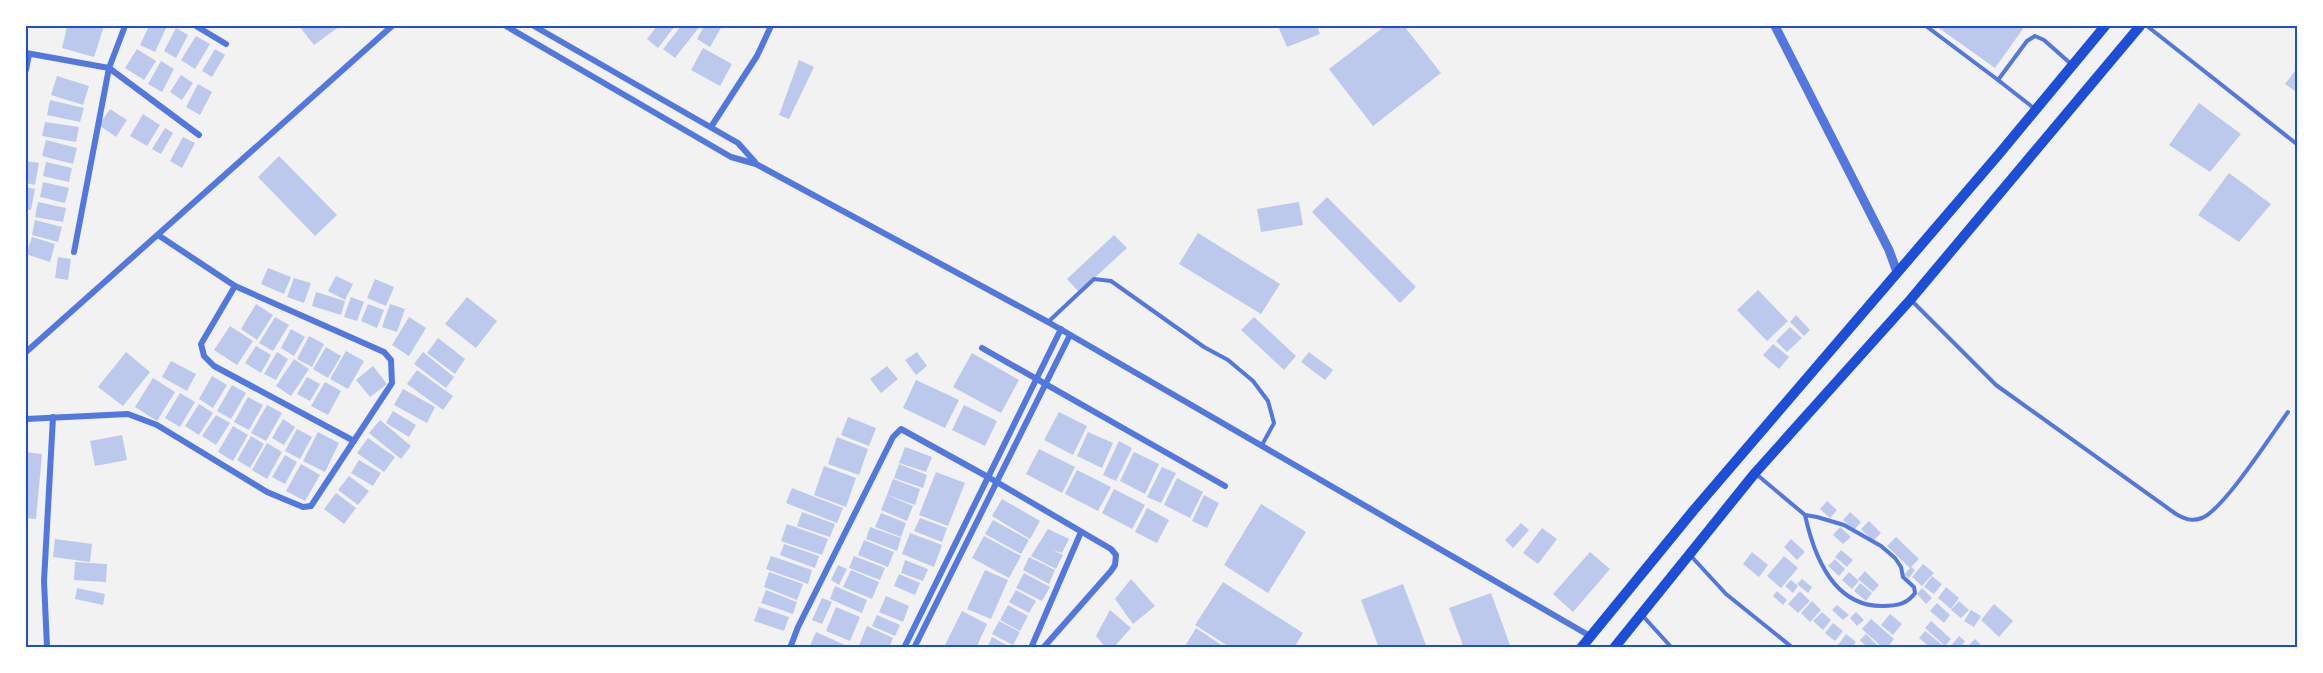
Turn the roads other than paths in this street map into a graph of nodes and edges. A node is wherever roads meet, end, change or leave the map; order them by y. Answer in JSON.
{"nodes":[{"id":1,"x":125,"y":26,"type":"edge"},
{"id":2,"x":196,"y":26,"type":"edge"},
{"id":3,"x":392,"y":26,"type":"edge"},
{"id":4,"x":506,"y":26,"type":"edge"},
{"id":5,"x":534,"y":26,"type":"edge"},
{"id":6,"x":771,"y":26,"type":"edge"},
{"id":7,"x":1775,"y":26,"type":"edge"},
{"id":8,"x":1926,"y":26,"type":"edge"},
{"id":9,"x":2105,"y":26,"type":"edge"},
{"id":10,"x":2140,"y":26,"type":"edge"},
{"id":11,"x":2147,"y":26,"type":"edge"},
{"id":12,"x":226,"y":44,"type":"dead end"},
{"id":13,"x":27,"y":53,"type":"edge"},
{"id":14,"x":2071,"y":65,"type":"junction"},
{"id":15,"x":109,"y":68,"type":"junction"},
{"id":16,"x":26,"y":70,"type":"edge"},
{"id":17,"x":1998,"y":80,"type":"junction"},
{"id":18,"x":2035,"y":109,"type":"junction"},
{"id":19,"x":711,"y":127,"type":"junction"},
{"id":20,"x":199,"y":135,"type":"dead end"},
{"id":21,"x":2298,"y":144,"type":"edge"},
{"id":22,"x":756,"y":164,"type":"junction"},
{"id":23,"x":158,"y":235,"type":"junction"},
{"id":24,"x":74,"y":252,"type":"dead end"},
{"id":25,"x":1897,"y":272,"type":"junction"},
{"id":26,"x":236,"y":286,"type":"junction"},
{"id":27,"x":1911,"y":299,"type":"junction"},
{"id":28,"x":1048,"y":322,"type":"junction"},
{"id":29,"x":1061,"y":329,"type":"junction"},
{"id":30,"x":1070,"y":335,"type":"junction"},
{"id":31,"x":982,"y":348,"type":"dead end"},
{"id":32,"x":26,"y":352,"type":"edge"},
{"id":33,"x":1038,"y":379,"type":"junction"},
{"id":34,"x":1046,"y":384,"type":"junction"},
{"id":35,"x":2288,"y":412,"type":"dead end"},
{"id":36,"x":52,"y":417,"type":"junction"},
{"id":37,"x":26,"y":418,"type":"edge"},
{"id":38,"x":354,"y":441,"type":"junction"},
{"id":39,"x":1262,"y":446,"type":"junction"},
{"id":40,"x":1755,"y":473,"type":"junction"},
{"id":41,"x":988,"y":477,"type":"junction"},
{"id":42,"x":996,"y":481,"type":"junction"},
{"id":43,"x":1225,"y":486,"type":"dead end"},
{"id":44,"x":1805,"y":515,"type":"junction"},
{"id":45,"x":1081,"y":532,"type":"junction"},
{"id":46,"x":1690,"y":554,"type":"junction"},
{"id":47,"x":1641,"y":615,"type":"junction"},
{"id":48,"x":1590,"y":636,"type":"junction"},
{"id":49,"x":47,"y":647,"type":"edge"},
{"id":50,"x":790,"y":648,"type":"edge"},
{"id":51,"x":904,"y":648,"type":"edge"},
{"id":52,"x":914,"y":648,"type":"edge"},
{"id":53,"x":1031,"y":648,"type":"edge"},
{"id":54,"x":1043,"y":648,"type":"edge"},
{"id":55,"x":1581,"y":648,"type":"edge"},
{"id":56,"x":1614,"y":648,"type":"edge"},
{"id":57,"x":1672,"y":648,"type":"edge"},
{"id":58,"x":1793,"y":648,"type":"edge"}],
"edges":[{"from":1,"to":15,"type":"street"},
{"from":2,"to":12,"type":"street"},
{"from":3,"to":23,"type":"street"},
{"from":4,"to":22,"type":"street"},
{"from":5,"to":19,"type":"street"},
{"from":6,"to":19,"type":"street"},
{"from":7,"to":25,"type":"street"},
{"from":8,"to":17,"type":"lane"},
{"from":9,"to":14,"type":"main road"},
{"from":10,"to":27,"type":"main road"},
{"from":11,"to":21,"type":"lane"},
{"from":13,"to":15,"type":"street"},
{"from":13,"to":16,"type":"street"},
{"from":14,"to":17,"type":"lane"},
{"from":14,"to":18,"type":"main road"},
{"from":15,"to":20,"type":"street"},
{"from":15,"to":24,"type":"street"},
{"from":17,"to":18,"type":"lane"},
{"from":18,"to":25,"type":"main road"},
{"from":19,"to":22,"type":"street"},
{"from":22,"to":28,"type":"street"},
{"from":23,"to":26,"type":"street"},
{"from":23,"to":32,"type":"street"},
{"from":25,"to":48,"type":"main road"},
{"from":26,"to":38,"type":"street"},
{"from":26,"to":38,"type":"street"},
{"from":27,"to":35,"type":"lane"},
{"from":27,"to":40,"type":"main road"},
{"from":28,"to":29,"type":"street"},
{"from":28,"to":39,"type":"lane"},
{"from":29,"to":30,"type":"street"},
{"from":29,"to":33,"type":"street"},
{"from":30,"to":34,"type":"street"},
{"from":30,"to":39,"type":"street"},
{"from":31,"to":33,"type":"street"},
{"from":33,"to":34,"type":"street"},
{"from":33,"to":41,"type":"street"},
{"from":34,"to":42,"type":"street"},
{"from":34,"to":43,"type":"street"},
{"from":36,"to":37,"type":"street"},
{"from":36,"to":38,"type":"street"},
{"from":36,"to":49,"type":"street"},
{"from":39,"to":48,"type":"street"},
{"from":40,"to":44,"type":"lane"},
{"from":40,"to":46,"type":"main road"},
{"from":41,"to":42,"type":"street"},
{"from":41,"to":50,"type":"street"},
{"from":41,"to":51,"type":"street"},
{"from":42,"to":45,"type":"street"},
{"from":42,"to":52,"type":"street"},
{"from":44,"to":44,"type":"lane"},
{"from":45,"to":53,"type":"street"},
{"from":45,"to":54,"type":"street"},
{"from":46,"to":47,"type":"main road"},
{"from":46,"to":58,"type":"lane"},
{"from":47,"to":56,"type":"main road"},
{"from":47,"to":57,"type":"lane"},
{"from":48,"to":55,"type":"main road"}]}
